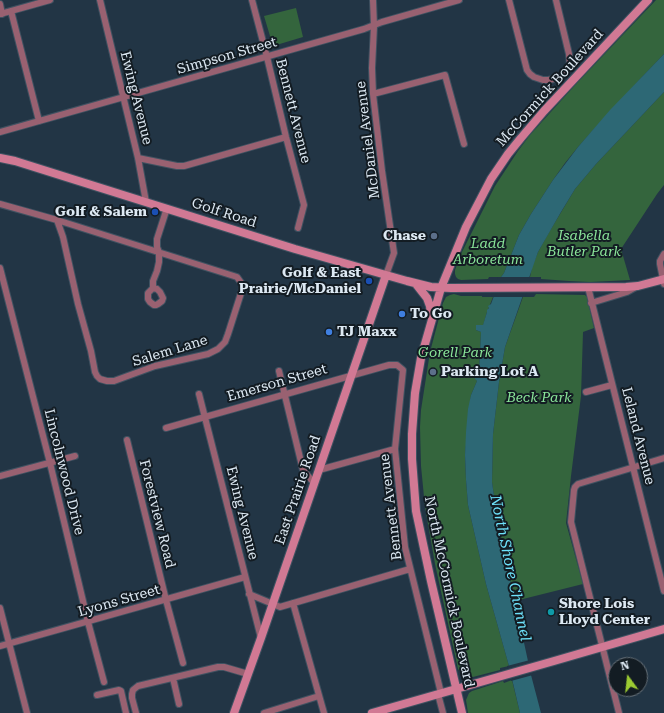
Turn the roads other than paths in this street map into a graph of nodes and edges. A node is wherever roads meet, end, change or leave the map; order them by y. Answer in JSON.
{"nodes":[{"id":1,"x":50,"y":0,"type":"edge"},
{"id":2,"x":100,"y":0,"type":"edge"},
{"id":3,"x":252,"y":0,"type":"edge"},
{"id":4,"x":374,"y":0,"type":"edge"},
{"id":5,"x":459,"y":0,"type":"edge"},
{"id":6,"x":509,"y":0,"type":"edge"},
{"id":7,"x":556,"y":0,"type":"edge"},
{"id":8,"x":648,"y":0,"type":"edge"},
{"id":9,"x":0,"y":4,"type":"edge"},
{"id":10,"x":11,"y":11,"type":"junction"},
{"id":11,"x":1,"y":14,"type":"edge"},
{"id":12,"x":374,"y":26,"type":"junction"},
{"id":13,"x":267,"y":57,"type":"junction"},
{"id":14,"x":373,"y":94,"type":"junction"},
{"id":15,"x":124,"y":98,"type":"junction"},
{"id":16,"x":39,"y":121,"type":"junction"},
{"id":17,"x":0,"y":132,"type":"edge"},
{"id":18,"x":286,"y":137,"type":"junction"},
{"id":19,"x":464,"y":144,"type":"dead end"},
{"id":20,"x":0,"y":158,"type":"edge"},
{"id":21,"x":138,"y":158,"type":"junction"},
{"id":22,"x":146,"y":202,"type":"junction"},
{"id":23,"x":0,"y":204,"type":"edge"},
{"id":24,"x":167,"y":208,"type":"junction"},
{"id":25,"x":57,"y":220,"type":"junction"},
{"id":26,"x":298,"y":228,"type":"dead end"},
{"id":27,"x":158,"y":252,"type":"junction"},
{"id":28,"x":664,"y":254,"type":"edge"},
{"id":29,"x":0,"y":268,"type":"edge"},
{"id":30,"x":386,"y":275,"type":"junction"},
{"id":31,"x":664,"y":281,"type":"edge"},
{"id":32,"x":416,"y":284,"type":"junction"},
{"id":33,"x":638,"y":286,"type":"junction"},
{"id":34,"x":588,"y":287,"type":"junction"},
{"id":35,"x":153,"y":288,"type":"dead end"},
{"id":36,"x":441,"y":288,"type":"junction"},
{"id":37,"x":591,"y":303,"type":"junction"},
{"id":38,"x":432,"y":320,"type":"junction"},
{"id":39,"x":397,"y":365,"type":"joint"},
{"id":40,"x":279,"y":371,"type":"dead end"},
{"id":41,"x":352,"y":375,"type":"junction"},
{"id":42,"x":612,"y":385,"type":"junction"},
{"id":43,"x":586,"y":392,"type":"dead end"},
{"id":44,"x":199,"y":394,"type":"dead end"},
{"id":45,"x":284,"y":394,"type":"junction"},
{"id":46,"x":205,"y":417,"type":"junction"},
{"id":47,"x":166,"y":428,"type":"dead end"},
{"id":48,"x":127,"y":440,"type":"dead end"},
{"id":49,"x":395,"y":449,"type":"junction"},
{"id":50,"x":75,"y":456,"type":"dead end"},
{"id":51,"x":664,"y":458,"type":"edge"},
{"id":52,"x":50,"y":463,"type":"junction"},
{"id":53,"x":633,"y":467,"type":"junction"},
{"id":54,"x":319,"y":470,"type":"junction"},
{"id":55,"x":0,"y":476,"type":"edge"},
{"id":56,"x":314,"y":483,"type":"junction"},
{"id":57,"x":410,"y":569,"type":"junction"},
{"id":58,"x":245,"y":577,"type":"junction"},
{"id":59,"x":664,"y":591,"type":"edge"},
{"id":60,"x":249,"y":594,"type":"junction"},
{"id":61,"x":166,"y":600,"type":"junction"},
{"id":62,"x":293,"y":603,"type":"junction"},
{"id":63,"x":273,"y":604,"type":"junction"},
{"id":64,"x":0,"y":608,"type":"edge"},
{"id":65,"x":88,"y":622,"type":"junction"},
{"id":66,"x":664,"y":629,"type":"edge"},
{"id":67,"x":261,"y":638,"type":"junction"},
{"id":68,"x":9,"y":644,"type":"junction"},
{"id":69,"x":0,"y":646,"type":"edge"},
{"id":70,"x":602,"y":647,"type":"junction"},
{"id":71,"x":183,"y":663,"type":"dead end"},
{"id":72,"x":248,"y":674,"type":"junction"},
{"id":73,"x":173,"y":678,"type":"junction"},
{"id":74,"x":104,"y":682,"type":"dead end"},
{"id":75,"x":456,"y":689,"type":"junction"},
{"id":76,"x":440,"y":694,"type":"junction"},
{"id":77,"x":97,"y":695,"type":"dead end"},
{"id":78,"x":319,"y":696,"type":"junction"},
{"id":79,"x":179,"y":704,"type":"dead end"},
{"id":80,"x":27,"y":713,"type":"edge"},
{"id":81,"x":126,"y":713,"type":"edge"},
{"id":82,"x":136,"y":713,"type":"edge"},
{"id":83,"x":234,"y":713,"type":"edge"},
{"id":84,"x":264,"y":713,"type":"edge"},
{"id":85,"x":324,"y":713,"type":"edge"},
{"id":86,"x":372,"y":713,"type":"edge"},
{"id":87,"x":444,"y":713,"type":"edge"},
{"id":88,"x":462,"y":713,"type":"edge"},
{"id":89,"x":619,"y":713,"type":"edge"}],
"edges":[{"from":1,"to":10,"type":"street"},
{"from":2,"to":15,"type":"street","name":"Ewing Avenue"},
{"from":3,"to":13,"type":"street","name":"Bennett Avenue"},
{"from":4,"to":12,"type":"street","name":"McDaniel Avenue"},
{"from":5,"to":12,"type":"street","name":"Simpson Street"},
{"from":6,"to":7,"type":"street"},
{"from":8,"to":36,"type":"main road","name":"McCormick Boulevard"},
{"from":9,"to":11,"type":"street"},
{"from":10,"to":11,"type":"street"},
{"from":10,"to":16,"type":"street"},
{"from":12,"to":13,"type":"street","name":"Simpson Street"},
{"from":12,"to":14,"type":"street","name":"McDaniel Avenue"},
{"from":13,"to":15,"type":"street","name":"Simpson Street"},
{"from":13,"to":18,"type":"street","name":"Bennett Avenue"},
{"from":14,"to":19,"type":"street"},
{"from":14,"to":30,"type":"street","name":"McDaniel Avenue"},
{"from":15,"to":16,"type":"street","name":"Simpson Street"},
{"from":15,"to":21,"type":"street","name":"Ewing Avenue"},
{"from":16,"to":17,"type":"street","name":"Simpson Street"},
{"from":18,"to":21,"type":"street"},
{"from":18,"to":26,"type":"street","name":"Bennett Avenue"},
{"from":20,"to":22,"type":"main road","name":"Golf Road"},
{"from":21,"to":22,"type":"street","name":"Ewing Avenue"},
{"from":22,"to":24,"type":"main road","name":"Golf Road"},
{"from":23,"to":25,"type":"street","name":"Salem Lane"},
{"from":24,"to":27,"type":"street"},
{"from":24,"to":30,"type":"main road","name":"Golf Road"},
{"from":25,"to":27,"type":"street","name":"Salem Lane"},
{"from":25,"to":27,"type":"street","name":"Salem Lane"},
{"from":27,"to":35,"type":"street"},
{"from":28,"to":31,"type":"street"},
{"from":29,"to":52,"type":"street","name":"Lincolnwood Drive"},
{"from":30,"to":32,"type":"main road","name":"Golf Road"},
{"from":30,"to":41,"type":"main road","name":"East Prairie Road"},
{"from":31,"to":33,"type":"main road"},
{"from":32,"to":36,"type":"main road","name":"Golf Road"},
{"from":32,"to":38,"type":"main road"},
{"from":33,"to":34,"type":"main road"},
{"from":33,"to":37,"type":"street"},
{"from":34,"to":36,"type":"main road"},
{"from":34,"to":37,"type":"street","name":"Leland Avenue"},
{"from":36,"to":38,"type":"main road","name":"North McCormick Boulevard"},
{"from":37,"to":42,"type":"street","name":"Leland Avenue"},
{"from":38,"to":75,"type":"main road","name":"North McCormick Boulevard"},
{"from":39,"to":41,"type":"street","name":"Emerson Street"},
{"from":39,"to":49,"type":"street","name":"Bennett Avenue"},
{"from":40,"to":45,"type":"street"},
{"from":41,"to":45,"type":"street","name":"Emerson Street"},
{"from":41,"to":54,"type":"main road","name":"East Prairie Road"},
{"from":42,"to":43,"type":"street"},
{"from":42,"to":53,"type":"street","name":"Leland Avenue"},
{"from":44,"to":46,"type":"street","name":"Ewing Avenue"},
{"from":45,"to":46,"type":"street","name":"Emerson Street"},
{"from":45,"to":56,"type":"street"},
{"from":46,"to":47,"type":"street","name":"Emerson Street"},
{"from":46,"to":58,"type":"street","name":"Ewing Avenue"},
{"from":48,"to":61,"type":"street","name":"Forestview Road"},
{"from":49,"to":54,"type":"street"},
{"from":49,"to":57,"type":"street","name":"Bennett Avenue"},
{"from":50,"to":52,"type":"street"},
{"from":51,"to":53,"type":"street"},
{"from":52,"to":55,"type":"street"},
{"from":52,"to":65,"type":"street","name":"Lincolnwood Drive"},
{"from":53,"to":59,"type":"street","name":"Leland Avenue"},
{"from":53,"to":70,"type":"street"},
{"from":54,"to":56,"type":"main road","name":"East Prairie Road"},
{"from":56,"to":63,"type":"main road","name":"East Prairie Road"},
{"from":57,"to":62,"type":"street"},
{"from":57,"to":76,"type":"street","name":"Bennett Avenue"},
{"from":58,"to":60,"type":"street","name":"Ewing Avenue"},
{"from":58,"to":61,"type":"street","name":"Lyons Street"},
{"from":60,"to":63,"type":"street"},
{"from":60,"to":67,"type":"street","name":"Ewing Avenue"},
{"from":61,"to":65,"type":"street","name":"Lyons Street"},
{"from":61,"to":71,"type":"street","name":"Forestview Road"},
{"from":62,"to":63,"type":"street"},
{"from":62,"to":78,"type":"street"},
{"from":63,"to":67,"type":"main road","name":"East Prairie Road"},
{"from":64,"to":68,"type":"street"},
{"from":65,"to":68,"type":"street","name":"Lyons Street"},
{"from":65,"to":74,"type":"street","name":"Lincolnwood Drive"},
{"from":66,"to":70,"type":"main road"},
{"from":67,"to":72,"type":"main road","name":"East Prairie Road"},
{"from":68,"to":69,"type":"street","name":"Lyons Street"},
{"from":68,"to":80,"type":"street"},
{"from":70,"to":75,"type":"main road"},
{"from":70,"to":89,"type":"street"},
{"from":72,"to":73,"type":"street"},
{"from":72,"to":83,"type":"main road","name":"East Prairie Road"},
{"from":73,"to":79,"type":"street"},
{"from":73,"to":82,"type":"street"},
{"from":75,"to":76,"type":"main road"},
{"from":75,"to":88,"type":"main road","name":"North McCormick Boulevard"},
{"from":76,"to":86,"type":"main road"},
{"from":76,"to":87,"type":"street","name":"Bennett Avenue"},
{"from":77,"to":81,"type":"street"},
{"from":78,"to":84,"type":"street"},
{"from":78,"to":85,"type":"street"}]}
